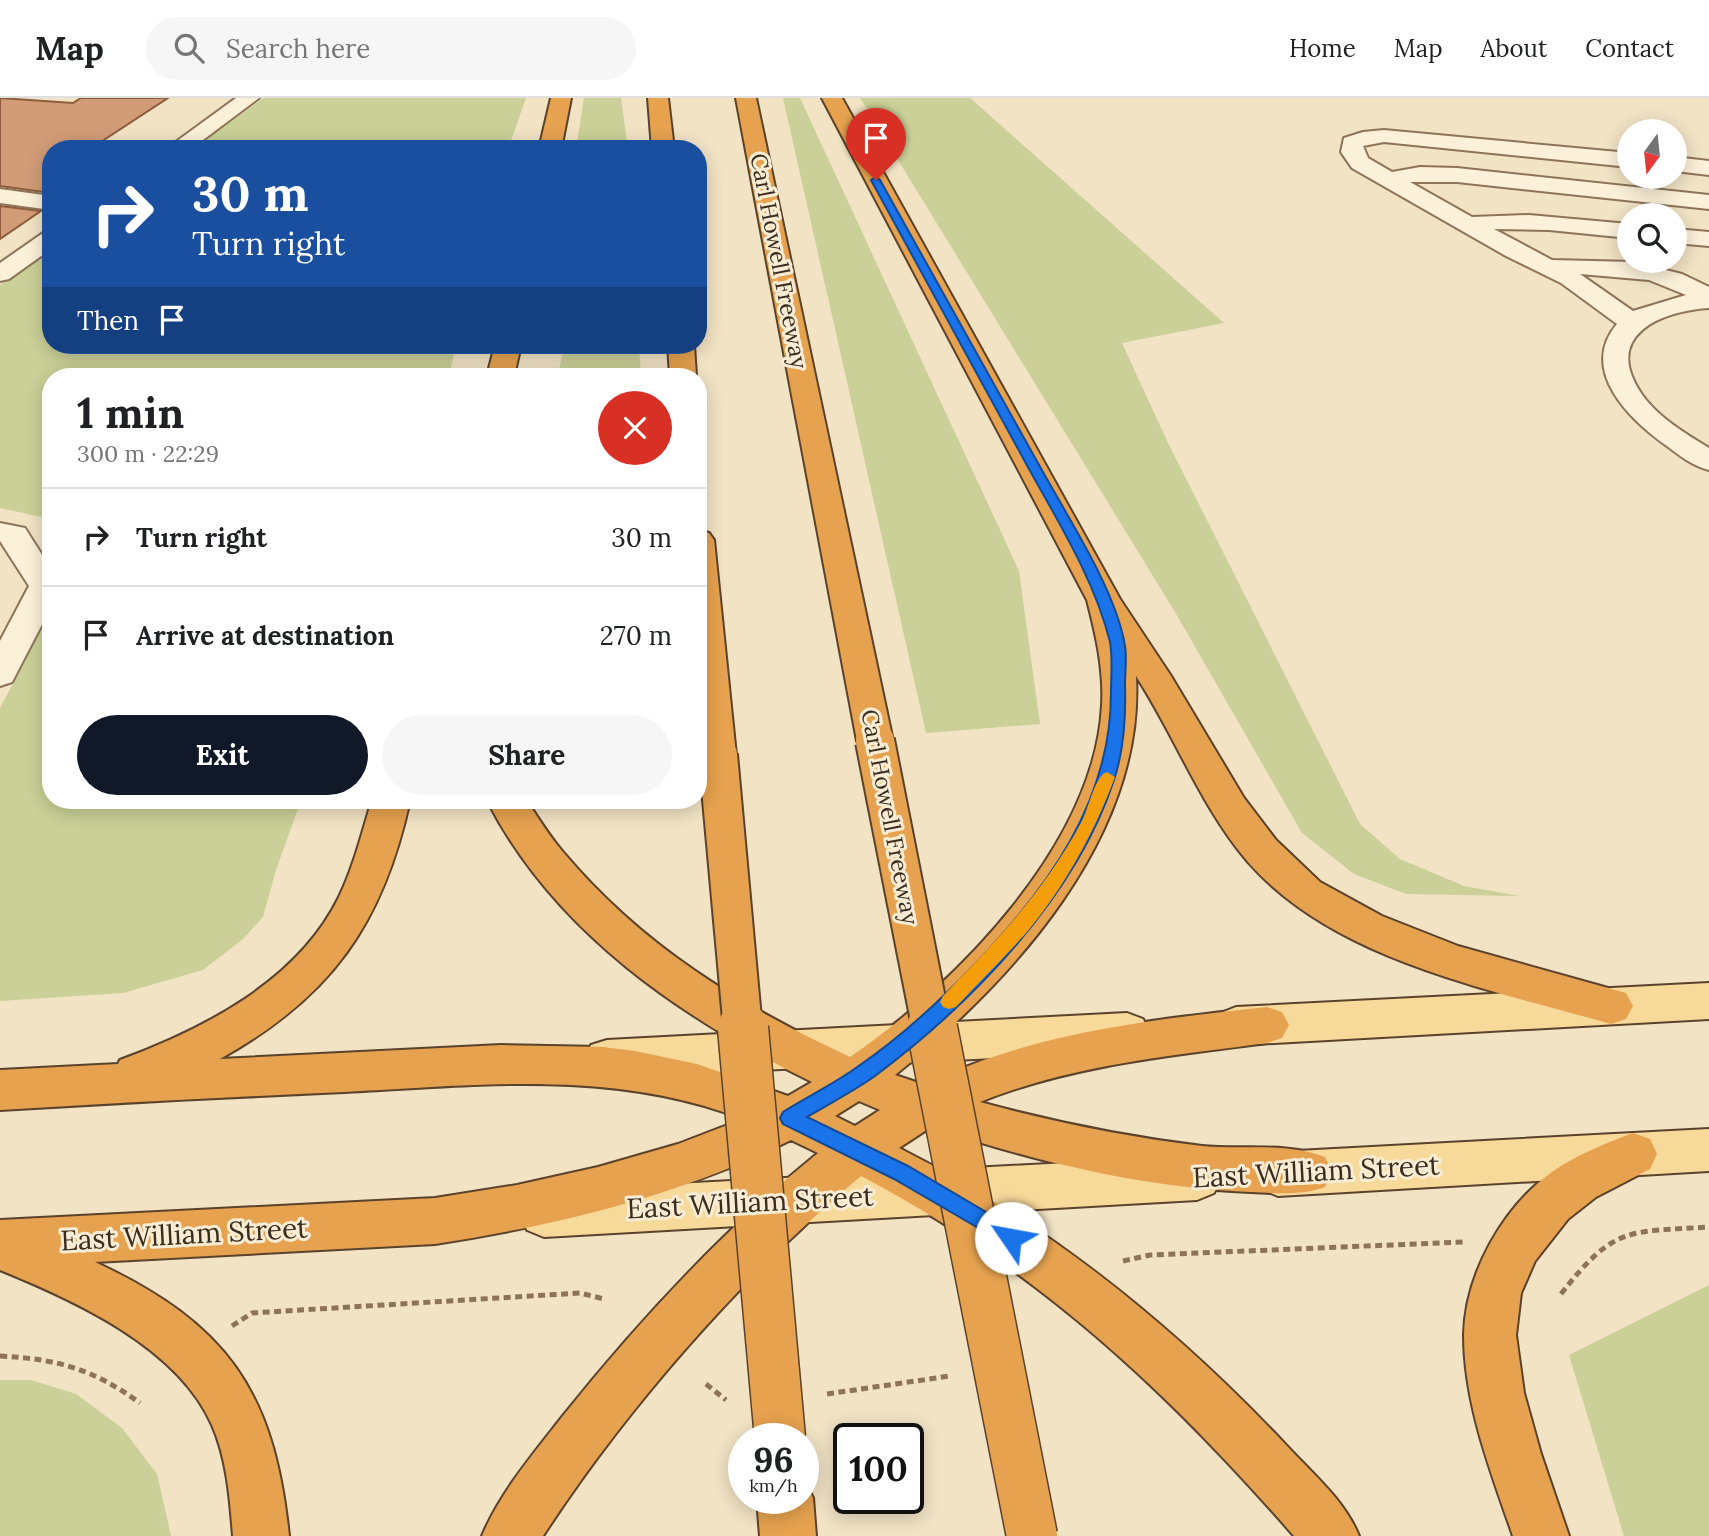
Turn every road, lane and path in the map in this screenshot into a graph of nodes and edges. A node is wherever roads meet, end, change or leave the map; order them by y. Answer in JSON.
{"nodes":[{"id":1,"x":249,"y":98,"type":"edge"},
{"id":2,"x":561,"y":98,"type":"edge"},
{"id":3,"x":659,"y":98,"type":"edge"},
{"id":4,"x":746,"y":98,"type":"edge"},
{"id":5,"x":832,"y":98,"type":"edge"},
{"id":6,"x":190,"y":140,"type":"edge"},
{"id":7,"x":552,"y":140,"type":"edge"},
{"id":8,"x":662,"y":140,"type":"edge"},
{"id":9,"x":1617,"y":159,"type":"edge"},
{"id":10,"x":1687,"y":165,"type":"edge"},
{"id":11,"x":1709,"y":168,"type":"edge"},
{"id":12,"x":1388,"y":179,"type":"junction"},
{"id":13,"x":0,"y":196,"type":"edge"},
{"id":14,"x":42,"y":202,"type":"edge"},
{"id":15,"x":1709,"y":202,"type":"edge"},
{"id":16,"x":1468,"y":224,"type":"junction"},
{"id":17,"x":1617,"y":230,"type":"edge"},
{"id":18,"x":1687,"y":237,"type":"edge"},
{"id":19,"x":1709,"y":239,"type":"edge"},
{"id":20,"x":42,"y":244,"type":"edge"},
{"id":21,"x":1549,"y":267,"type":"junction"},
{"id":22,"x":0,"y":274,"type":"edge"},
{"id":23,"x":1709,"y":299,"type":"edge"},
{"id":24,"x":1632,"y":322,"type":"junction"},
{"id":25,"x":1709,"y":461,"type":"edge"},
{"id":26,"x":0,"y":532,"type":"edge"},
{"id":27,"x":42,"y":581,"type":"edge"},
{"id":28,"x":42,"y":592,"type":"edge"},
{"id":29,"x":1104,"y":600,"type":"junction"},
{"id":30,"x":707,"y":637,"type":"edge"},
{"id":31,"x":0,"y":674,"type":"edge"},
{"id":32,"x":388,"y":809,"type":"edge"},
{"id":33,"x":512,"y":809,"type":"edge"},
{"id":34,"x":1709,"y":1001,"type":"edge"},
{"id":35,"x":1611,"y":1006,"type":"junction"},
{"id":36,"x":1267,"y":1025,"type":"junction"},
{"id":37,"x":901,"y":1044,"type":"junction"},
{"id":38,"x":783,"y":1050,"type":"junction"},
{"id":39,"x":455,"y":1066,"type":"junction"},
{"id":40,"x":853,"y":1080,"type":"junction"},
{"id":41,"x":108,"y":1084,"type":"junction"},
{"id":42,"x":0,"y":1090,"type":"edge"},
{"id":43,"x":925,"y":1106,"type":"junction"},
{"id":44,"x":789,"y":1118,"type":"junction"},
{"id":45,"x":857,"y":1150,"type":"junction"},
{"id":46,"x":1709,"y":1150,"type":"edge"},
{"id":47,"x":1633,"y":1154,"type":"junction"},
{"id":48,"x":1308,"y":1172,"type":"junction"},
{"id":49,"x":936,"y":1192,"type":"junction"},
{"id":50,"x":800,"y":1199,"type":"junction"},
{"id":51,"x":435,"y":1221,"type":"junction"},
{"id":52,"x":1709,"y":1227,"type":"edge"},
{"id":53,"x":1464,"y":1242,"type":"dead end"},
{"id":54,"x":0,"y":1245,"type":"edge"},
{"id":55,"x":1114,"y":1264,"type":"dead end"},
{"id":56,"x":1561,"y":1294,"type":"dead end"},
{"id":57,"x":604,"y":1299,"type":"dead end"},
{"id":58,"x":227,"y":1329,"type":"dead end"},
{"id":59,"x":0,"y":1356,"type":"edge"},
{"id":60,"x":959,"y":1374,"type":"dead end"},
{"id":61,"x":706,"y":1384,"type":"dead end"},
{"id":62,"x":813,"y":1396,"type":"dead end"},
{"id":63,"x":140,"y":1403,"type":"dead end"},
{"id":64,"x":737,"y":1404,"type":"dead end"},
{"id":65,"x":779,"y":1423,"type":"edge"},
{"id":66,"x":786,"y":1514,"type":"edge"},
{"id":67,"x":261,"y":1536,"type":"edge"},
{"id":68,"x":510,"y":1536,"type":"edge"},
{"id":69,"x":788,"y":1536,"type":"edge"},
{"id":70,"x":1032,"y":1536,"type":"edge"},
{"id":71,"x":1331,"y":1536,"type":"edge"},
{"id":72,"x":1541,"y":1536,"type":"edge"}],
"edges":[{"from":1,"to":6,"type":"street"},
{"from":2,"to":7,"type":"highway"},
{"from":3,"to":8,"type":"highway"},
{"from":4,"to":70,"type":"highway","name":"Carl Howell Freeway","bridge":true},
{"from":5,"to":29,"type":"highway"},
{"from":9,"to":12,"type":"street"},
{"from":10,"to":11,"type":"street"},
{"from":12,"to":15,"type":"street"},
{"from":12,"to":16,"type":"street"},
{"from":13,"to":14,"type":"street"},
{"from":16,"to":17,"type":"street"},
{"from":16,"to":21,"type":"street"},
{"from":18,"to":19,"type":"street"},
{"from":20,"to":22,"type":"street"},
{"from":21,"to":23,"type":"street"},
{"from":21,"to":24,"type":"street"},
{"from":23,"to":24,"type":"street"},
{"from":24,"to":25,"type":"street"},
{"from":26,"to":27,"type":"street"},
{"from":28,"to":31,"type":"street"},
{"from":29,"to":35,"type":"highway"},
{"from":29,"to":37,"type":"highway"},
{"from":30,"to":65,"type":"highway","bridge":true},
{"from":32,"to":41,"type":"highway"},
{"from":33,"to":38,"type":"highway"},
{"from":34,"to":35,"type":"main road"},
{"from":35,"to":36,"type":"main road"},
{"from":36,"to":37,"type":"main road"},
{"from":36,"to":43,"type":"highway"},
{"from":37,"to":38,"type":"main road"},
{"from":37,"to":40,"type":"highway"},
{"from":38,"to":39,"type":"main road"},
{"from":38,"to":40,"type":"highway"},
{"from":39,"to":41,"type":"highway"},
{"from":39,"to":44,"type":"highway"},
{"from":40,"to":43,"type":"highway"},
{"from":40,"to":44,"type":"highway"},
{"from":41,"to":42,"type":"highway"},
{"from":43,"to":45,"type":"highway"},
{"from":43,"to":48,"type":"highway"},
{"from":44,"to":45,"type":"highway"},
{"from":44,"to":51,"type":"highway"},
{"from":45,"to":49,"type":"highway"},
{"from":45,"to":50,"type":"highway"},
{"from":46,"to":47,"type":"main road","name":"East William Street"},
{"from":47,"to":48,"type":"main road","name":"East William Street"},
{"from":47,"to":72,"type":"highway"},
{"from":48,"to":49,"type":"main road","name":"East William Street"},
{"from":49,"to":50,"type":"main road","name":"East William Street"},
{"from":49,"to":71,"type":"highway"},
{"from":50,"to":51,"type":"main road","name":"East William Street"},
{"from":50,"to":68,"type":"highway"},
{"from":51,"to":54,"type":"highway","name":"East William Street"},
{"from":52,"to":56,"type":"path"},
{"from":53,"to":55,"type":"path"},
{"from":54,"to":67,"type":"highway"},
{"from":57,"to":58,"type":"path"},
{"from":59,"to":63,"type":"path"},
{"from":60,"to":62,"type":"path"},
{"from":61,"to":64,"type":"path"},
{"from":66,"to":69,"type":"highway"}]}
